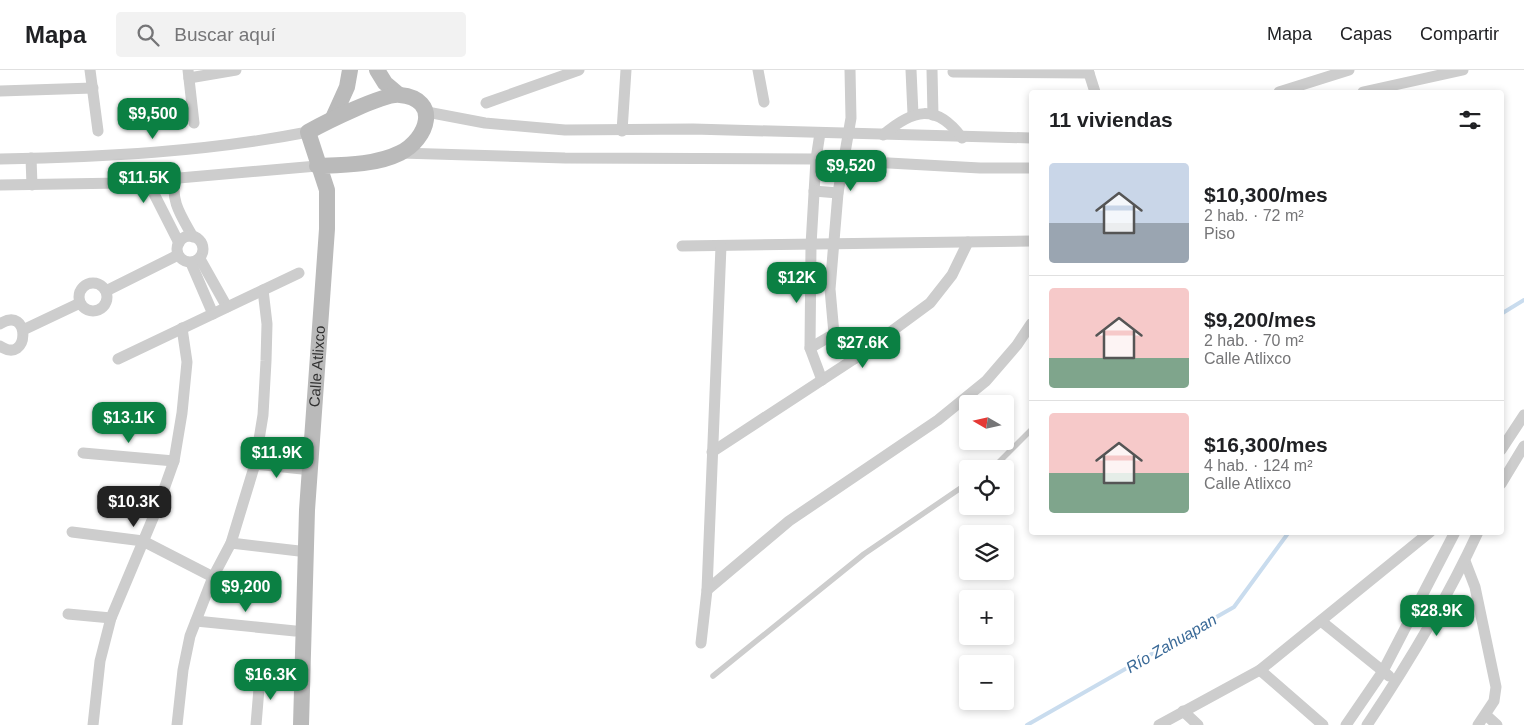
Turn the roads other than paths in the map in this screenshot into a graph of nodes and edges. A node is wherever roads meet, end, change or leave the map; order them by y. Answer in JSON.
{"nodes":[{"id":1,"x":90,"y":70,"type":"edge"},
{"id":2,"x":236,"y":70,"type":"edge"},
{"id":3,"x":350,"y":70,"type":"edge"},
{"id":4,"x":377,"y":70,"type":"edge"},
{"id":5,"x":579,"y":70,"type":"edge"},
{"id":6,"x":626,"y":70,"type":"edge"},
{"id":7,"x":758,"y":70,"type":"edge"},
{"id":8,"x":850,"y":70,"type":"edge"},
{"id":9,"x":911,"y":70,"type":"edge"},
{"id":10,"x":932,"y":70,"type":"edge"},
{"id":11,"x":1349,"y":70,"type":"edge"},
{"id":12,"x":1463,"y":70,"type":"edge"},
{"id":13,"x":953,"y":72,"type":"dead end"},
{"id":14,"x":1089,"y":72,"type":"edge"},
{"id":15,"x":188,"y":74,"type":"edge"},
{"id":16,"x":92,"y":88,"type":"junction"},
{"id":17,"x":0,"y":90,"type":"edge"},
{"id":18,"x":1094,"y":90,"type":"edge"},
{"id":19,"x":1285,"y":90,"type":"edge"},
{"id":20,"x":1372,"y":90,"type":"edge"},
{"id":21,"x":398,"y":94,"type":"junction"},
{"id":22,"x":764,"y":102,"type":"dead end"},
{"id":23,"x":486,"y":103,"type":"dead end"},
{"id":24,"x":427,"y":112,"type":"junction"},
{"id":25,"x":913,"y":114,"type":"junction"},
{"id":26,"x":933,"y":115,"type":"junction"},
{"id":27,"x":334,"y":118,"type":"junction"},
{"id":28,"x":194,"y":123,"type":"dead end"},
{"id":29,"x":98,"y":131,"type":"dead end"},
{"id":30,"x":622,"y":131,"type":"junction"},
{"id":31,"x":308,"y":132,"type":"junction"},
{"id":32,"x":820,"y":133,"type":"junction"},
{"id":33,"x":848,"y":134,"type":"junction"},
{"id":34,"x":883,"y":135,"type":"junction"},
{"id":35,"x":962,"y":138,"type":"junction"},
{"id":36,"x":1029,"y":138,"type":"edge"},
{"id":37,"x":401,"y":153,"type":"junction"},
{"id":38,"x":31,"y":158,"type":"junction"},
{"id":39,"x":0,"y":159,"type":"edge"},
{"id":40,"x":816,"y":159,"type":"junction"},
{"id":41,"x":844,"y":160,"type":"junction"},
{"id":42,"x":317,"y":166,"type":"junction"},
{"id":43,"x":1029,"y":168,"type":"edge"},
{"id":44,"x":176,"y":177,"type":"junction"},
{"id":45,"x":147,"y":180,"type":"junction"},
{"id":46,"x":32,"y":184,"type":"junction"},
{"id":47,"x":0,"y":185,"type":"edge"},
{"id":48,"x":814,"y":191,"type":"junction"},
{"id":49,"x":838,"y":193,"type":"junction"},
{"id":50,"x":193,"y":236,"type":"junction"},
{"id":51,"x":1029,"y":241,"type":"edge"},
{"id":52,"x":179,"y":242,"type":"junction"},
{"id":53,"x":968,"y":242,"type":"junction"},
{"id":54,"x":811,"y":245,"type":"junction"},
{"id":55,"x":835,"y":245,"type":"junction"},
{"id":56,"x":682,"y":246,"type":"dead end"},
{"id":57,"x":721,"y":246,"type":"junction"},
{"id":58,"x":178,"y":255,"type":"junction"},
{"id":59,"x":195,"y":261,"type":"junction"},
{"id":60,"x":299,"y":273,"type":"dead end"},
{"id":61,"x":830,"y":288,"type":"junction"},
{"id":62,"x":263,"y":290,"type":"junction"},
{"id":63,"x":106,"y":292,"type":"junction"},
{"id":64,"x":811,"y":295,"type":"junction"},
{"id":65,"x":80,"y":304,"type":"junction"},
{"id":66,"x":228,"y":307,"type":"junction"},
{"id":67,"x":213,"y":314,"type":"junction"},
{"id":68,"x":0,"y":324,"type":"edge"},
{"id":69,"x":1029,"y":327,"type":"edge"},
{"id":70,"x":182,"y":328,"type":"junction"},
{"id":71,"x":23,"y":330,"type":"junction"},
{"id":72,"x":834,"y":334,"type":"junction"},
{"id":73,"x":0,"y":346,"type":"edge"},
{"id":74,"x":810,"y":348,"type":"junction"},
{"id":75,"x":118,"y":359,"type":"dead end"},
{"id":76,"x":854,"y":359,"type":"junction"},
{"id":77,"x":822,"y":380,"type":"junction"},
{"id":78,"x":1524,"y":415,"type":"edge"},
{"id":79,"x":1029,"y":432,"type":"edge"},
{"id":80,"x":1504,"y":445,"type":"edge"},
{"id":81,"x":1524,"y":446,"type":"edge"},
{"id":82,"x":712,"y":452,"type":"junction"},
{"id":83,"x":82,"y":453,"type":"dead end"},
{"id":84,"x":999,"y":460,"type":"edge"},
{"id":85,"x":174,"y":461,"type":"junction"},
{"id":86,"x":255,"y":464,"type":"junction"},
{"id":87,"x":302,"y":469,"type":"dead end"},
{"id":88,"x":1504,"y":479,"type":"edge"},
{"id":89,"x":959,"y":489,"type":"edge"},
{"id":90,"x":72,"y":532,"type":"dead end"},
{"id":91,"x":1426,"y":535,"type":"edge"},
{"id":92,"x":1453,"y":535,"type":"edge"},
{"id":93,"x":1477,"y":535,"type":"edge"},
{"id":94,"x":143,"y":540,"type":"junction"},
{"id":95,"x":231,"y":543,"type":"junction"},
{"id":96,"x":299,"y":551,"type":"dead end"},
{"id":97,"x":1465,"y":561,"type":"junction"},
{"id":98,"x":213,"y":577,"type":"junction"},
{"id":99,"x":1430,"y":580,"type":"junction"},
{"id":100,"x":707,"y":590,"type":"junction"},
{"id":101,"x":1448,"y":590,"type":"junction"},
{"id":102,"x":68,"y":614,"type":"dead end"},
{"id":103,"x":111,"y":618,"type":"junction"},
{"id":104,"x":196,"y":621,"type":"junction"},
{"id":105,"x":1321,"y":621,"type":"junction"},
{"id":106,"x":295,"y":631,"type":"dead end"},
{"id":107,"x":701,"y":643,"type":"dead end"},
{"id":108,"x":1260,"y":670,"type":"junction"},
{"id":109,"x":1383,"y":671,"type":"junction"},
{"id":110,"x":260,"y":676,"type":"dead end"},
{"id":111,"x":713,"y":676,"type":"dead end"},
{"id":112,"x":1395,"y":683,"type":"junction"},
{"id":113,"x":1183,"y":712,"type":"junction"},
{"id":114,"x":1486,"y":715,"type":"junction"},
{"id":115,"x":92,"y":725,"type":"edge"},
{"id":116,"x":177,"y":725,"type":"edge"},
{"id":117,"x":256,"y":725,"type":"edge"},
{"id":118,"x":301,"y":725,"type":"edge"},
{"id":119,"x":1159,"y":725,"type":"edge"},
{"id":120,"x":1198,"y":725,"type":"edge"},
{"id":121,"x":1323,"y":725,"type":"edge"},
{"id":122,"x":1346,"y":725,"type":"edge"},
{"id":123,"x":1367,"y":725,"type":"edge"},
{"id":124,"x":1478,"y":725,"type":"edge"},
{"id":125,"x":1497,"y":725,"type":"edge"}],
"edges":[{"from":1,"to":16,"type":"street"},
{"from":2,"to":15,"type":"street"},
{"from":3,"to":27,"type":"street"},
{"from":4,"to":21,"type":"street"},
{"from":5,"to":23,"type":"street"},
{"from":6,"to":30,"type":"street"},
{"from":7,"to":22,"type":"street"},
{"from":8,"to":33,"type":"street"},
{"from":9,"to":25,"type":"street"},
{"from":10,"to":26,"type":"street"},
{"from":11,"to":19,"type":"street"},
{"from":12,"to":20,"type":"street"},
{"from":13,"to":14,"type":"street"},
{"from":14,"to":18,"type":"street"},
{"from":15,"to":28,"type":"street"},
{"from":16,"to":17,"type":"street"},
{"from":16,"to":29,"type":"street"},
{"from":21,"to":24,"type":"street"},
{"from":21,"to":27,"type":"street"},
{"from":24,"to":30,"type":"street"},
{"from":24,"to":37,"type":"street"},
{"from":25,"to":26,"type":"street"},
{"from":25,"to":34,"type":"street"},
{"from":26,"to":35,"type":"street"},
{"from":27,"to":31,"type":"street"},
{"from":30,"to":32,"type":"street"},
{"from":31,"to":38,"type":"street"},
{"from":31,"to":42,"type":"street","name":"Calle Atlixco"},
{"from":32,"to":33,"type":"street"},
{"from":32,"to":40,"type":"street"},
{"from":33,"to":34,"type":"street"},
{"from":33,"to":41,"type":"street"},
{"from":34,"to":35,"type":"street"},
{"from":35,"to":36,"type":"street"},
{"from":37,"to":40,"type":"street"},
{"from":37,"to":42,"type":"street"},
{"from":38,"to":39,"type":"street"},
{"from":38,"to":46,"type":"street"},
{"from":40,"to":41,"type":"street"},
{"from":40,"to":48,"type":"street"},
{"from":41,"to":43,"type":"street"},
{"from":41,"to":49,"type":"street"},
{"from":42,"to":44,"type":"street"},
{"from":42,"to":118,"type":"street","name":"Calle Atlixco"},
{"from":44,"to":45,"type":"street"},
{"from":44,"to":50,"type":"street"},
{"from":45,"to":46,"type":"street"},
{"from":45,"to":52,"type":"street"},
{"from":46,"to":47,"type":"street"},
{"from":48,"to":49,"type":"street"},
{"from":48,"to":54,"type":"street"},
{"from":49,"to":55,"type":"street"},
{"from":50,"to":52,"type":"street"},
{"from":50,"to":59,"type":"street"},
{"from":51,"to":53,"type":"street"},
{"from":52,"to":58,"type":"street"},
{"from":53,"to":55,"type":"street"},
{"from":53,"to":76,"type":"street"},
{"from":54,"to":55,"type":"street"},
{"from":54,"to":57,"type":"street"},
{"from":54,"to":64,"type":"street"},
{"from":55,"to":61,"type":"street"},
{"from":56,"to":57,"type":"street"},
{"from":57,"to":82,"type":"street"},
{"from":58,"to":59,"type":"street"},
{"from":58,"to":63,"type":"street"},
{"from":59,"to":66,"type":"street"},
{"from":59,"to":67,"type":"street"},
{"from":60,"to":62,"type":"street"},
{"from":61,"to":64,"type":"street"},
{"from":61,"to":72,"type":"street"},
{"from":62,"to":66,"type":"street"},
{"from":62,"to":86,"type":"street"},
{"from":63,"to":65,"type":"street"},
{"from":63,"to":65,"type":"street"},
{"from":64,"to":74,"type":"street"},
{"from":65,"to":71,"type":"street"},
{"from":66,"to":67,"type":"street"},
{"from":67,"to":70,"type":"street"},
{"from":68,"to":71,"type":"street"},
{"from":69,"to":100,"type":"street"},
{"from":70,"to":75,"type":"street"},
{"from":70,"to":85,"type":"street"},
{"from":71,"to":73,"type":"street"},
{"from":72,"to":74,"type":"street"},
{"from":72,"to":76,"type":"street"},
{"from":74,"to":77,"type":"street"},
{"from":76,"to":77,"type":"street"},
{"from":77,"to":82,"type":"street"},
{"from":78,"to":80,"type":"street"},
{"from":79,"to":84,"type":"lane"},
{"from":81,"to":88,"type":"street"},
{"from":82,"to":100,"type":"street"},
{"from":83,"to":85,"type":"street"},
{"from":85,"to":94,"type":"street"},
{"from":86,"to":87,"type":"street"},
{"from":86,"to":95,"type":"street"},
{"from":89,"to":111,"type":"lane"},
{"from":90,"to":94,"type":"street"},
{"from":91,"to":105,"type":"street"},
{"from":92,"to":99,"type":"street"},
{"from":93,"to":97,"type":"street"},
{"from":94,"to":98,"type":"street"},
{"from":94,"to":103,"type":"street"},
{"from":95,"to":96,"type":"street"},
{"from":95,"to":98,"type":"street"},
{"from":97,"to":101,"type":"street"},
{"from":97,"to":114,"type":"street"},
{"from":98,"to":104,"type":"street"},
{"from":99,"to":101,"type":"street"},
{"from":99,"to":109,"type":"street"},
{"from":100,"to":107,"type":"street"},
{"from":101,"to":112,"type":"street"},
{"from":102,"to":103,"type":"street"},
{"from":103,"to":115,"type":"street"},
{"from":104,"to":106,"type":"street"},
{"from":104,"to":116,"type":"street"},
{"from":105,"to":108,"type":"street"},
{"from":105,"to":109,"type":"street"},
{"from":108,"to":113,"type":"street"},
{"from":108,"to":121,"type":"street"},
{"from":109,"to":112,"type":"street"},
{"from":109,"to":122,"type":"street"},
{"from":110,"to":117,"type":"street"},
{"from":112,"to":123,"type":"street"},
{"from":113,"to":119,"type":"street"},
{"from":113,"to":120,"type":"street"},
{"from":114,"to":124,"type":"street"},
{"from":114,"to":125,"type":"street"}]}
